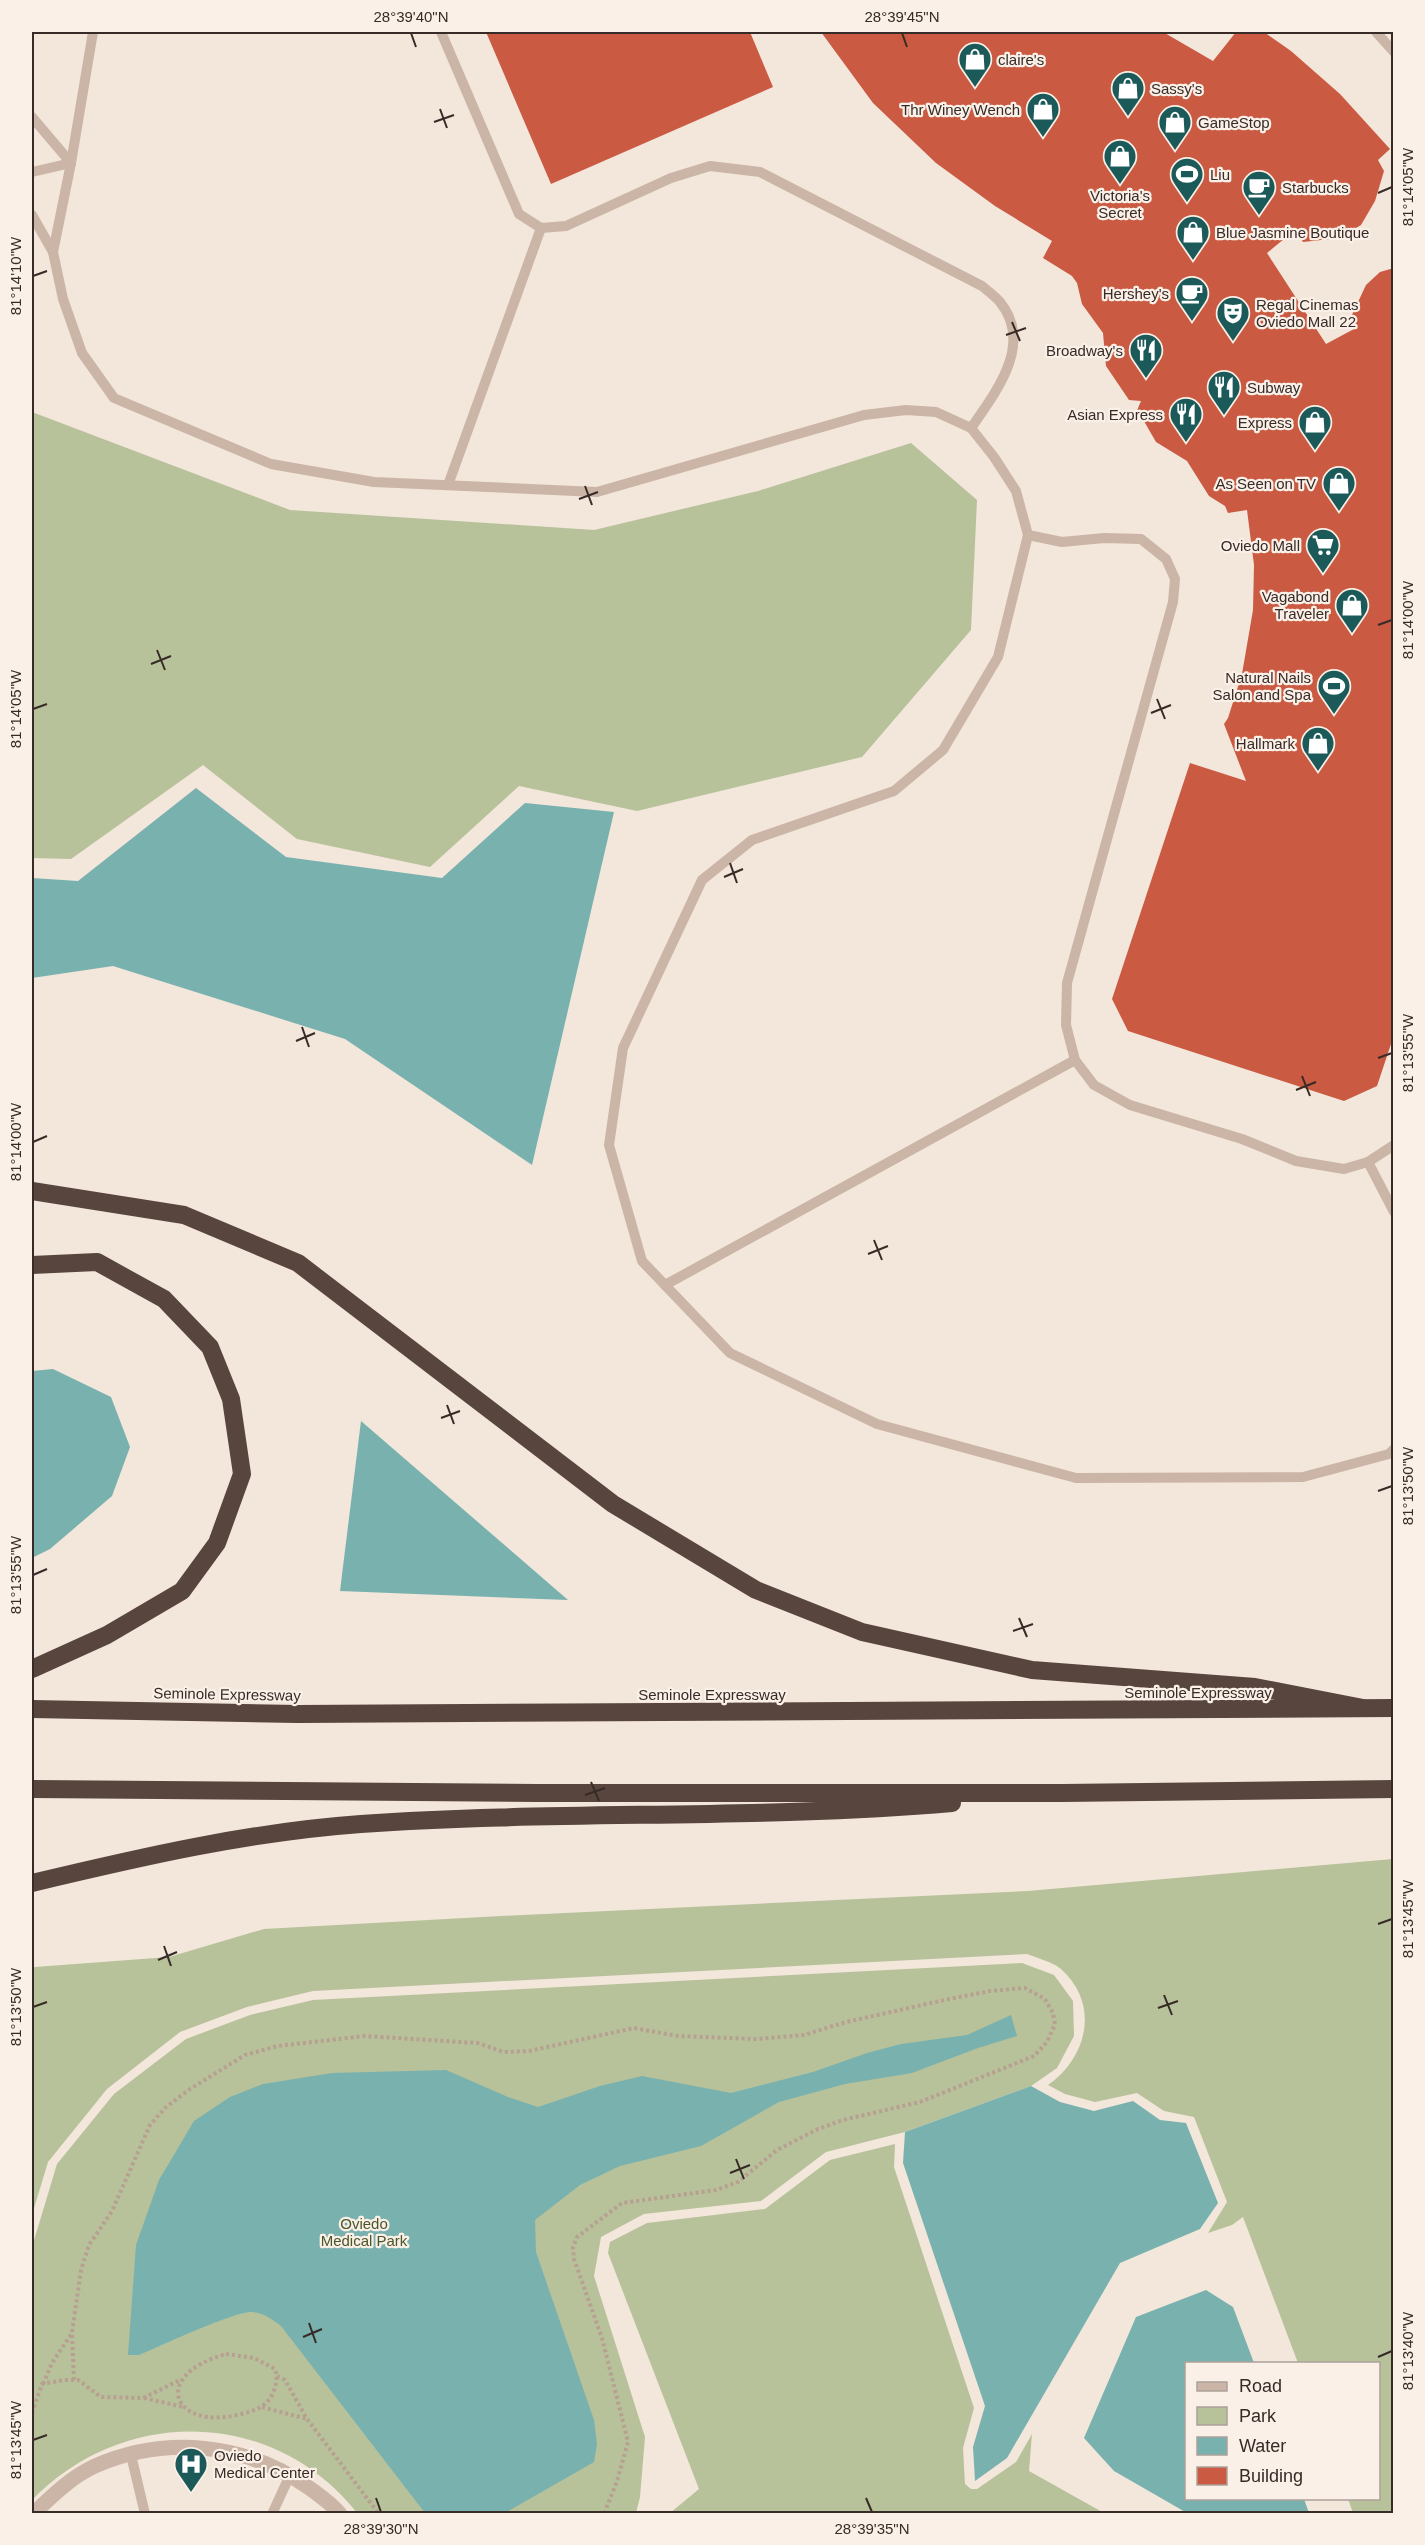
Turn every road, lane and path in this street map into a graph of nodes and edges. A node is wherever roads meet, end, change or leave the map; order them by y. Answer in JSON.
{"nodes":[{"id":1,"x":93,"y":32,"type":"edge"},
{"id":2,"x":441,"y":32,"type":"edge"},
{"id":3,"x":1376,"y":32,"type":"edge"},
{"id":4,"x":1394,"y":52,"type":"edge"},
{"id":5,"x":32,"y":117,"type":"edge"},
{"id":6,"x":71,"y":163,"type":"junction"},
{"id":7,"x":32,"y":172,"type":"edge"},
{"id":8,"x":32,"y":215,"type":"edge"},
{"id":9,"x":541,"y":228,"type":"junction"},
{"id":10,"x":53,"y":252,"type":"junction"},
{"id":11,"x":971,"y":428,"type":"junction"},
{"id":12,"x":448,"y":485,"type":"junction"},
{"id":13,"x":1028,"y":535,"type":"junction"},
{"id":14,"x":1075,"y":1060,"type":"junction"},
{"id":15,"x":1394,"y":1145,"type":"edge"},
{"id":16,"x":1368,"y":1162,"type":"junction"},
{"id":17,"x":32,"y":1191,"type":"edge"},
{"id":18,"x":1394,"y":1212,"type":"edge"},
{"id":19,"x":32,"y":1265,"type":"edge"},
{"id":20,"x":664,"y":1285,"type":"junction"},
{"id":21,"x":1394,"y":1449,"type":"edge"},
{"id":22,"x":32,"y":1669,"type":"edge"},
{"id":23,"x":1363,"y":1708,"type":"junction"},
{"id":24,"x":1389,"y":1708,"type":"edge"},
{"id":25,"x":32,"y":1709,"type":"edge"},
{"id":26,"x":32,"y":1789,"type":"edge"},
{"id":27,"x":1394,"y":1789,"type":"edge"},
{"id":28,"x":1062,"y":1793,"type":"junction"},
{"id":29,"x":32,"y":1883,"type":"edge"},
{"id":30,"x":72,"y":2333,"type":"junction"},
{"id":31,"x":277,"y":2376,"type":"junction"},
{"id":32,"x":74,"y":2380,"type":"junction"},
{"id":33,"x":180,"y":2380,"type":"junction"},
{"id":34,"x":42,"y":2384,"type":"junction"},
{"id":35,"x":143,"y":2398,"type":"junction"},
{"id":36,"x":184,"y":2407,"type":"junction"},
{"id":37,"x":262,"y":2407,"type":"junction"},
{"id":38,"x":32,"y":2413,"type":"edge"},
{"id":39,"x":307,"y":2419,"type":"junction"},
{"id":40,"x":131,"y":2455,"type":"junction"},
{"id":41,"x":290,"y":2475,"type":"junction"},
{"id":42,"x":33,"y":2514,"type":"edge"},
{"id":43,"x":145,"y":2514,"type":"edge"},
{"id":44,"x":272,"y":2514,"type":"edge"},
{"id":45,"x":340,"y":2514,"type":"edge"},
{"id":46,"x":379,"y":2514,"type":"edge"},
{"id":47,"x":604,"y":2514,"type":"edge"}],
"edges":[{"from":1,"to":6,"type":"lane"},
{"from":2,"to":9,"type":"lane"},
{"from":3,"to":4,"type":"lane"},
{"from":5,"to":6,"type":"lane"},
{"from":6,"to":7,"type":"lane"},
{"from":6,"to":10,"type":"lane"},
{"from":8,"to":10,"type":"lane"},
{"from":9,"to":11,"type":"lane"},
{"from":9,"to":12,"type":"lane"},
{"from":10,"to":12,"type":"lane"},
{"from":11,"to":12,"type":"lane"},
{"from":11,"to":13,"type":"lane"},
{"from":13,"to":14,"type":"lane"},
{"from":13,"to":20,"type":"lane"},
{"from":14,"to":16,"type":"lane"},
{"from":14,"to":20,"type":"lane"},
{"from":15,"to":16,"type":"lane"},
{"from":16,"to":18,"type":"lane"},
{"from":17,"to":23,"type":"highway"},
{"from":19,"to":22,"type":"highway"},
{"from":20,"to":21,"type":"lane"},
{"from":23,"to":24,"type":"highway","name":"Seminole Expressway"},
{"from":23,"to":25,"type":"highway","name":"Seminole Expressway"},
{"from":26,"to":28,"type":"highway"},
{"from":27,"to":28,"type":"highway"},
{"from":28,"to":29,"type":"highway"},
{"from":30,"to":32,"type":"path"},
{"from":30,"to":34,"type":"path"},
{"from":30,"to":47,"type":"path"},
{"from":31,"to":33,"type":"path"},
{"from":31,"to":37,"type":"path"},
{"from":31,"to":39,"type":"path"},
{"from":32,"to":34,"type":"path"},
{"from":32,"to":35,"type":"path"},
{"from":33,"to":35,"type":"path"},
{"from":33,"to":36,"type":"path"},
{"from":34,"to":38,"type":"path"},
{"from":35,"to":36,"type":"path"},
{"from":36,"to":37,"type":"path"},
{"from":37,"to":39,"type":"path"},
{"from":39,"to":46,"type":"path"},
{"from":40,"to":41,"type":"street"},
{"from":40,"to":42,"type":"street"},
{"from":40,"to":43,"type":"lane"},
{"from":41,"to":44,"type":"lane"},
{"from":41,"to":45,"type":"street"}]}
